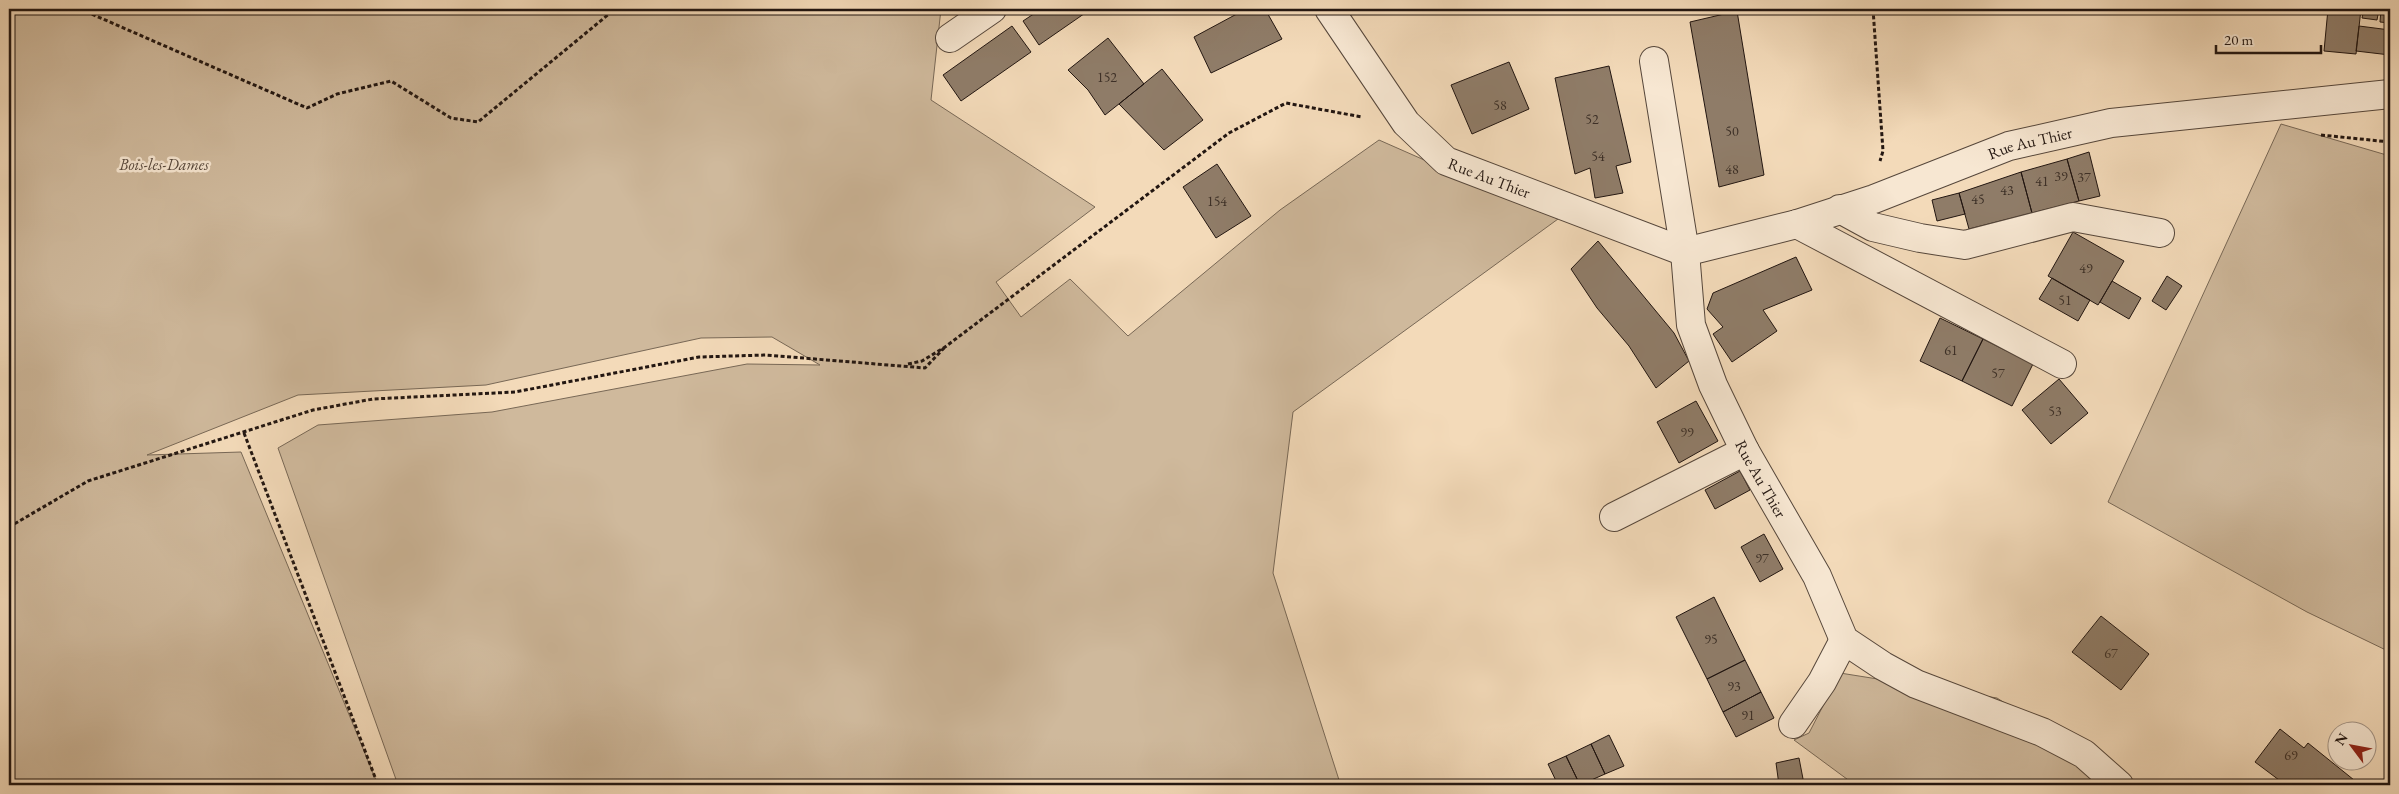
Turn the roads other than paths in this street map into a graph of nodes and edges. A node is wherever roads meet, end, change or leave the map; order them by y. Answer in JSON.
{"nodes":[{"id":1,"x":992,"y":9,"type":"edge"},
{"id":2,"x":1329,"y":9,"type":"edge"},
{"id":3,"x":950,"y":38,"type":"dead end"},
{"id":4,"x":1654,"y":61,"type":"dead end"},
{"id":5,"x":2390,"y":94,"type":"edge"},
{"id":6,"x":1840,"y":209,"type":"junction"},
{"id":7,"x":1797,"y":224,"type":"junction"},
{"id":8,"x":2160,"y":233,"type":"dead end"},
{"id":9,"x":1685,"y":252,"type":"junction"},
{"id":10,"x":2062,"y":364,"type":"dead end"},
{"id":11,"x":1745,"y":451,"type":"junction"},
{"id":12,"x":1614,"y":518,"type":"dead end"},
{"id":13,"x":1844,"y":640,"type":"junction"},
{"id":14,"x":1793,"y":724,"type":"dead end"},
{"id":15,"x":2119,"y":785,"type":"edge"}],
"edges":[{"from":1,"to":3,"type":"street"},
{"from":2,"to":9,"type":"street","name":"Rue Au Thier"},
{"from":4,"to":9,"type":"street"},
{"from":5,"to":6,"type":"street","name":"Rue Au Thier"},
{"from":6,"to":7,"type":"street","name":"Rue Au Thier"},
{"from":6,"to":8,"type":"street"},
{"from":7,"to":9,"type":"street","name":"Rue Au Thier"},
{"from":7,"to":10,"type":"street"},
{"from":9,"to":11,"type":"street","name":"Rue Au Thier"},
{"from":11,"to":12,"type":"street"},
{"from":11,"to":13,"type":"street","name":"Rue Au Thier"},
{"from":13,"to":14,"type":"street"},
{"from":13,"to":15,"type":"street"}]}
